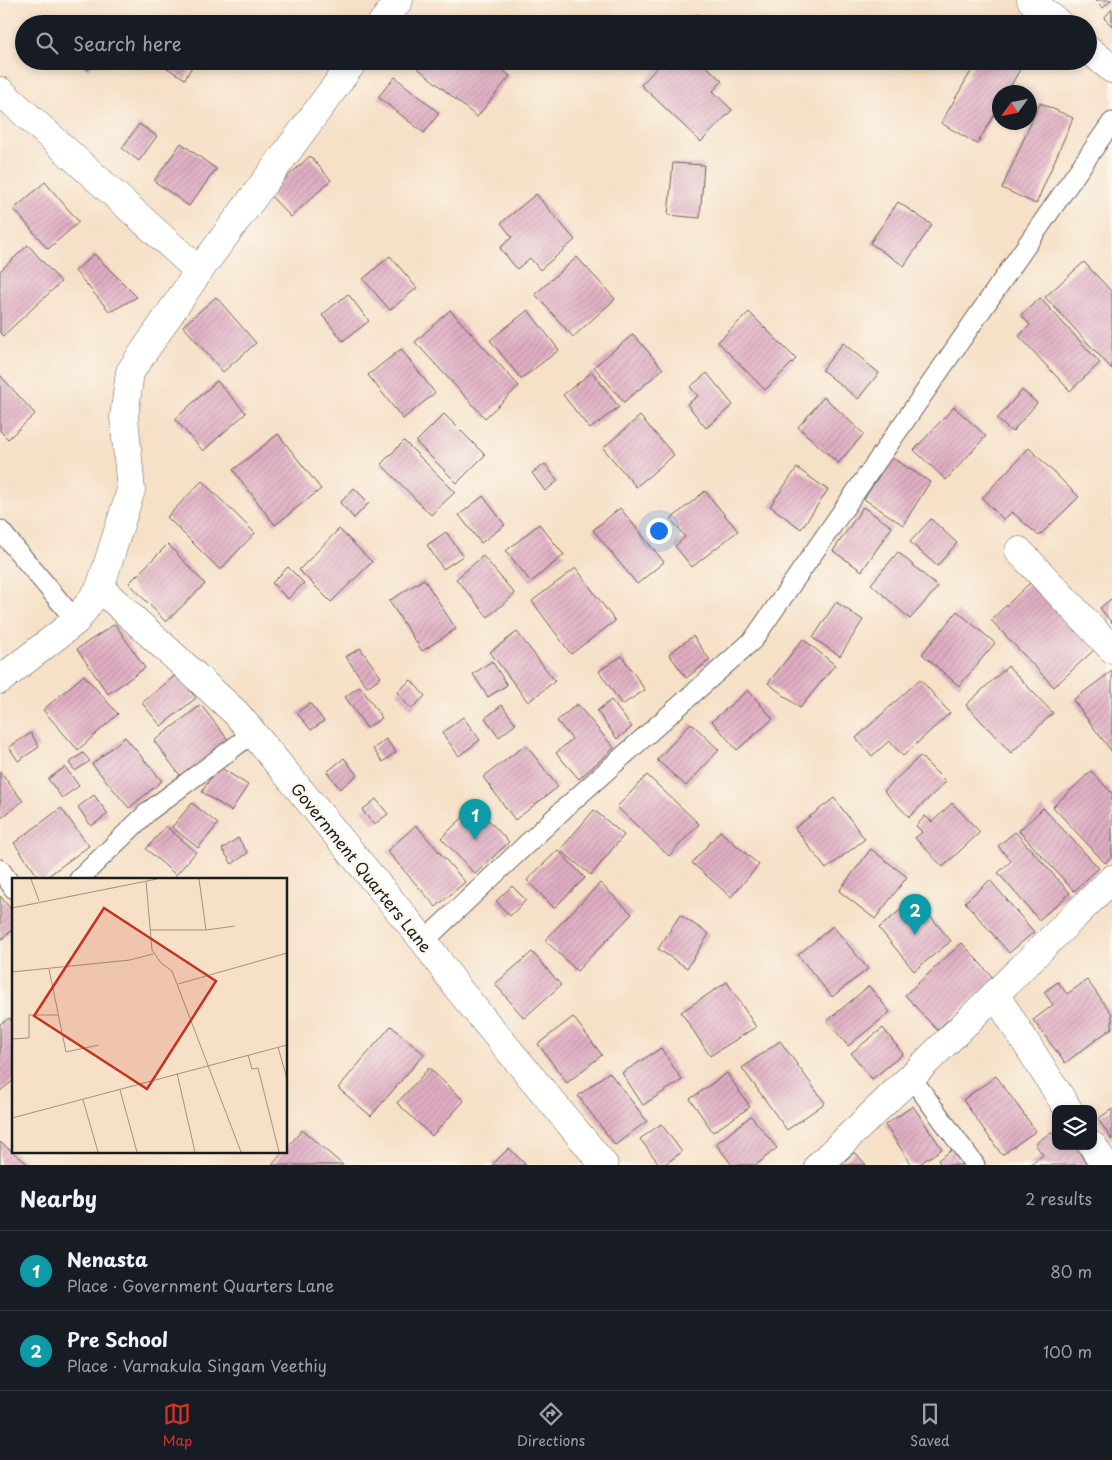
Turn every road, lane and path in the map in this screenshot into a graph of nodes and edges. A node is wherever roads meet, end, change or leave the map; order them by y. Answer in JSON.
{"nodes":[{"id":1,"x":399,"y":0,"type":"edge"},
{"id":2,"x":1031,"y":0,"type":"edge"},
{"id":3,"x":388,"y":15,"type":"edge"},
{"id":4,"x":1048,"y":15,"type":"edge"},
{"id":5,"x":1097,"y":56,"type":"edge"},
{"id":6,"x":1112,"y":69,"type":"edge"},
{"id":7,"x":347,"y":70,"type":"edge"},
{"id":8,"x":0,"y":90,"type":"edge"},
{"id":9,"x":1112,"y":122,"type":"edge"},
{"id":10,"x":199,"y":271,"type":"junction"},
{"id":11,"x":0,"y":530,"type":"edge"},
{"id":12,"x":1019,"y":551,"type":"dead end"},
{"id":13,"x":100,"y":588,"type":"junction"},
{"id":14,"x":76,"y":621,"type":"junction"},
{"id":15,"x":1112,"y":649,"type":"edge"},
{"id":16,"x":0,"y":680,"type":"edge"},
{"id":17,"x":253,"y":733,"type":"junction"},
{"id":18,"x":0,"y":869,"type":"edge"},
{"id":19,"x":80,"y":878,"type":"edge"},
{"id":20,"x":1112,"y":879,"type":"edge"},
{"id":21,"x":12,"y":885,"type":"edge"},
{"id":22,"x":424,"y":941,"type":"junction"},
{"id":23,"x":995,"y":994,"type":"junction"},
{"id":24,"x":911,"y":1077,"type":"junction"},
{"id":25,"x":1065,"y":1105,"type":"edge"},
{"id":26,"x":1096,"y":1150,"type":"edge"},
{"id":27,"x":604,"y":1165,"type":"edge"},
{"id":28,"x":819,"y":1165,"type":"edge"},
{"id":29,"x":975,"y":1165,"type":"edge"},
{"id":30,"x":1105,"y":1165,"type":"edge"}],
"edges":[{"from":1,"to":3,"type":"street"},
{"from":2,"to":4,"type":"street"},
{"from":5,"to":6,"type":"street"},
{"from":7,"to":10,"type":"street"},
{"from":8,"to":10,"type":"street"},
{"from":9,"to":22,"type":"lane"},
{"from":10,"to":13,"type":"street"},
{"from":11,"to":14,"type":"lane"},
{"from":12,"to":15,"type":"street"},
{"from":13,"to":14,"type":"street"},
{"from":13,"to":17,"type":"street","name":"Government Quarters Lane"},
{"from":14,"to":16,"type":"street"},
{"from":17,"to":19,"type":"lane"},
{"from":17,"to":22,"type":"street","name":"Government Quarters Lane"},
{"from":18,"to":21,"type":"lane"},
{"from":20,"to":23,"type":"street"},
{"from":22,"to":27,"type":"street","name":"Government Quarters Lane"},
{"from":23,"to":24,"type":"street"},
{"from":23,"to":25,"type":"street"},
{"from":24,"to":28,"type":"street"},
{"from":24,"to":29,"type":"lane"},
{"from":26,"to":30,"type":"street"}]}
